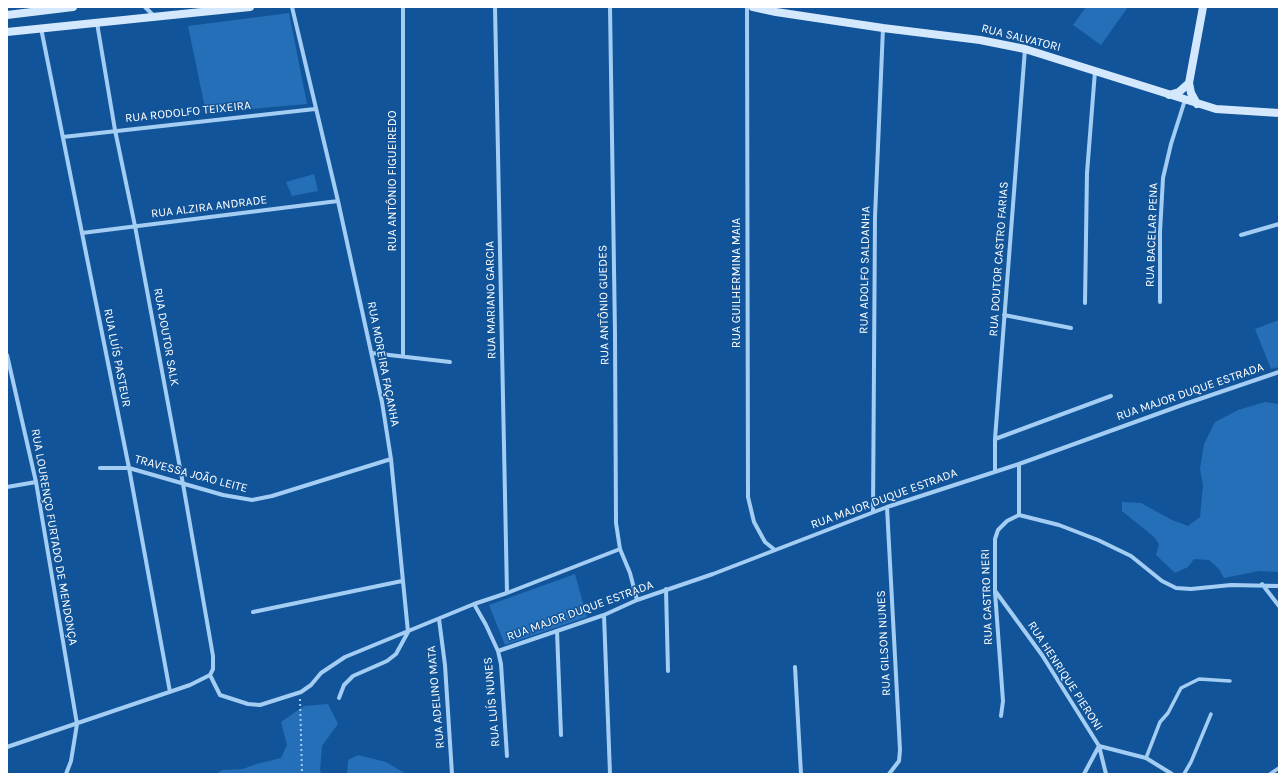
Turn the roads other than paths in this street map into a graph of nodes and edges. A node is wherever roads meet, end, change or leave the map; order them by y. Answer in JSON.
{"nodes":[{"id":1,"x":73,"y":7,"type":"edge"},
{"id":2,"x":145,"y":7,"type":"edge"},
{"id":3,"x":250,"y":7,"type":"edge"},
{"id":4,"x":292,"y":7,"type":"edge"},
{"id":5,"x":403,"y":7,"type":"edge"},
{"id":6,"x":495,"y":7,"type":"edge"},
{"id":7,"x":610,"y":7,"type":"edge"},
{"id":8,"x":747,"y":7,"type":"edge"},
{"id":9,"x":753,"y":7,"type":"edge"},
{"id":10,"x":1203,"y":7,"type":"edge"},
{"id":11,"x":7,"y":15,"type":"edge"},
{"id":12,"x":154,"y":16,"type":"junction"},
{"id":13,"x":97,"y":22,"type":"junction"},
{"id":14,"x":41,"y":28,"type":"junction"},
{"id":15,"x":883,"y":28,"type":"junction"},
{"id":16,"x":7,"y":32,"type":"edge"},
{"id":17,"x":1025,"y":49,"type":"junction"},
{"id":18,"x":1095,"y":71,"type":"junction"},
{"id":19,"x":1189,"y":83,"type":"junction"},
{"id":20,"x":1169,"y":95,"type":"junction"},
{"id":21,"x":1185,"y":100,"type":"junction"},
{"id":22,"x":1197,"y":104,"type":"junction"},
{"id":23,"x":315,"y":109,"type":"junction"},
{"id":24,"x":1279,"y":113,"type":"edge"},
{"id":25,"x":115,"y":130,"type":"junction"},
{"id":26,"x":63,"y":137,"type":"junction"},
{"id":27,"x":338,"y":201,"type":"junction"},
{"id":28,"x":1279,"y":224,"type":"edge"},
{"id":29,"x":136,"y":226,"type":"junction"},
{"id":30,"x":82,"y":233,"type":"junction"},
{"id":31,"x":1241,"y":236,"type":"dead end"},
{"id":32,"x":1160,"y":302,"type":"dead end"},
{"id":33,"x":1086,"y":303,"type":"dead end"},
{"id":34,"x":1004,"y":315,"type":"junction"},
{"id":35,"x":1071,"y":328,"type":"dead end"},
{"id":36,"x":372,"y":353,"type":"junction"},
{"id":37,"x":7,"y":355,"type":"edge"},
{"id":38,"x":403,"y":356,"type":"junction"},
{"id":39,"x":450,"y":362,"type":"dead end"},
{"id":40,"x":1279,"y":372,"type":"edge"},
{"id":41,"x":1111,"y":396,"type":"dead end"},
{"id":42,"x":995,"y":439,"type":"junction"},
{"id":43,"x":391,"y":459,"type":"junction"},
{"id":44,"x":1019,"y":464,"type":"junction"},
{"id":45,"x":100,"y":468,"type":"dead end"},
{"id":46,"x":129,"y":468,"type":"junction"},
{"id":47,"x":995,"y":471,"type":"junction"},
{"id":48,"x":36,"y":482,"type":"junction"},
{"id":49,"x":183,"y":484,"type":"junction"},
{"id":50,"x":7,"y":487,"type":"edge"},
{"id":51,"x":886,"y":507,"type":"junction"},
{"id":52,"x":873,"y":512,"type":"junction"},
{"id":53,"x":1019,"y":515,"type":"junction"},
{"id":54,"x":620,"y":549,"type":"junction"},
{"id":55,"x":775,"y":550,"type":"junction"},
{"id":56,"x":402,"y":581,"type":"junction"},
{"id":57,"x":1262,"y":584,"type":"junction"},
{"id":58,"x":1279,"y":586,"type":"edge"},
{"id":59,"x":666,"y":589,"type":"junction"},
{"id":60,"x":995,"y":592,"type":"junction"},
{"id":61,"x":507,"y":594,"type":"junction"},
{"id":62,"x":637,"y":600,"type":"junction"},
{"id":63,"x":474,"y":604,"type":"junction"},
{"id":64,"x":1279,"y":606,"type":"edge"},
{"id":65,"x":253,"y":612,"type":"dead end"},
{"id":66,"x":604,"y":615,"type":"junction"},
{"id":67,"x":439,"y":619,"type":"junction"},
{"id":68,"x":557,"y":631,"type":"junction"},
{"id":69,"x":408,"y":632,"type":"junction"},
{"id":70,"x":498,"y":651,"type":"junction"},
{"id":71,"x":795,"y":667,"type":"dead end"},
{"id":72,"x":668,"y":671,"type":"dead end"},
{"id":73,"x":210,"y":675,"type":"junction"},
{"id":74,"x":1230,"y":681,"type":"dead end"},
{"id":75,"x":170,"y":692,"type":"junction"},
{"id":76,"x":339,"y":698,"type":"dead end"},
{"id":77,"x":1211,"y":714,"type":"dead end"},
{"id":78,"x":1001,"y":716,"type":"dead end"},
{"id":79,"x":77,"y":724,"type":"junction"},
{"id":80,"x":560,"y":735,"type":"dead end"},
{"id":81,"x":1099,"y":746,"type":"junction"},
{"id":82,"x":7,"y":747,"type":"edge"},
{"id":83,"x":507,"y":756,"type":"dead end"},
{"id":84,"x":1146,"y":758,"type":"junction"},
{"id":85,"x":1279,"y":768,"type":"edge"},
{"id":86,"x":66,"y":774,"type":"edge"},
{"id":87,"x":452,"y":774,"type":"edge"},
{"id":88,"x":610,"y":774,"type":"edge"},
{"id":89,"x":801,"y":774,"type":"edge"},
{"id":90,"x":889,"y":774,"type":"edge"},
{"id":91,"x":1084,"y":774,"type":"edge"},
{"id":92,"x":1106,"y":774,"type":"edge"},
{"id":93,"x":1172,"y":774,"type":"edge"},
{"id":94,"x":1184,"y":774,"type":"edge"},
{"id":95,"x":1270,"y":774,"type":"edge"}],
"edges":[{"from":1,"to":11,"type":"main road"},
{"from":2,"to":12,"type":"street"},
{"from":3,"to":12,"type":"main road"},
{"from":4,"to":23,"type":"street","name":"RUA MOREIRA FAÇANHA"},
{"from":5,"to":38,"type":"street","name":"RUA ANTÔNIO FIGUEIREDO"},
{"from":6,"to":61,"type":"street","name":"RUA MARIANO GARCIA"},
{"from":7,"to":54,"type":"street","name":"RUA ANTÔNIO GUEDES"},
{"from":8,"to":55,"type":"street","name":"RUA GUILHERMINA MAIA"},
{"from":9,"to":15,"type":"main road","name":"RUA SALVATORI"},
{"from":10,"to":19,"type":"main road"},
{"from":12,"to":13,"type":"main road"},
{"from":13,"to":14,"type":"main road"},
{"from":13,"to":25,"type":"street","name":"RUA DOUTOR SALK"},
{"from":14,"to":16,"type":"main road"},
{"from":14,"to":26,"type":"street","name":"RUA LUÍS PASTEUR"},
{"from":15,"to":17,"type":"main road","name":"RUA SALVATORI"},
{"from":15,"to":52,"type":"street","name":"RUA ADOLFO SALDANHA"},
{"from":17,"to":18,"type":"main road","name":"RUA SALVATORI"},
{"from":17,"to":34,"type":"street","name":"RUA DOUTOR CASTRO FARIAS"},
{"from":18,"to":20,"type":"main road","name":"RUA SALVATORI"},
{"from":18,"to":33,"type":"street"},
{"from":19,"to":20,"type":"main road"},
{"from":19,"to":22,"type":"main road"},
{"from":20,"to":21,"type":"main road","name":"RUA SALVATORI"},
{"from":21,"to":22,"type":"main road","name":"RUA SALVATORI"},
{"from":21,"to":32,"type":"street","name":"RUA BACELAR PENA"},
{"from":22,"to":24,"type":"main road","name":"RUA SALVATORI"},
{"from":23,"to":25,"type":"street","name":"RUA RODOLFO TEIXEIRA"},
{"from":23,"to":27,"type":"street","name":"RUA MOREIRA FAÇANHA"},
{"from":25,"to":26,"type":"street","name":"RUA RODOLFO TEIXEIRA"},
{"from":25,"to":29,"type":"street","name":"RUA DOUTOR SALK"},
{"from":26,"to":30,"type":"street","name":"RUA LUÍS PASTEUR"},
{"from":27,"to":29,"type":"street","name":"RUA ALZIRA ANDRADE"},
{"from":27,"to":36,"type":"street","name":"RUA MOREIRA FAÇANHA"},
{"from":28,"to":31,"type":"street"},
{"from":29,"to":30,"type":"street","name":"RUA ALZIRA ANDRADE"},
{"from":29,"to":49,"type":"street","name":"RUA DOUTOR SALK"},
{"from":30,"to":46,"type":"street","name":"RUA LUÍS PASTEUR"},
{"from":34,"to":35,"type":"street"},
{"from":34,"to":42,"type":"street","name":"RUA DOUTOR CASTRO FARIAS"},
{"from":36,"to":38,"type":"street"},
{"from":36,"to":43,"type":"street","name":"RUA MOREIRA FAÇANHA"},
{"from":37,"to":48,"type":"street","name":"RUA LOURENÇO FURTADO DE MENDONÇA"},
{"from":38,"to":39,"type":"street"},
{"from":40,"to":44,"type":"street","name":"RUA MAJOR DUQUE ESTRADA"},
{"from":41,"to":42,"type":"street"},
{"from":42,"to":47,"type":"street","name":"RUA DOUTOR CASTRO FARIAS"},
{"from":43,"to":49,"type":"street","name":"TRAVESSA JOÃO LEITE"},
{"from":43,"to":56,"type":"street","name":"RUA MOREIRA FAÇANHA"},
{"from":44,"to":47,"type":"street","name":"RUA MAJOR DUQUE ESTRADA"},
{"from":44,"to":53,"type":"street"},
{"from":45,"to":46,"type":"street","name":"TRAVESSA JOÃO LEITE"},
{"from":46,"to":49,"type":"street","name":"TRAVESSA JOÃO LEITE"},
{"from":46,"to":75,"type":"street","name":"RUA LUÍS PASTEUR"},
{"from":47,"to":51,"type":"street","name":"RUA MAJOR DUQUE ESTRADA"},
{"from":48,"to":50,"type":"street"},
{"from":48,"to":79,"type":"street","name":"RUA LOURENÇO FURTADO DE MENDONÇA"},
{"from":49,"to":73,"type":"street","name":"RUA DOUTOR SALK"},
{"from":51,"to":52,"type":"street","name":"RUA MAJOR DUQUE ESTRADA"},
{"from":51,"to":90,"type":"street","name":"RUA GILSON NUNES"},
{"from":52,"to":55,"type":"street","name":"RUA MAJOR DUQUE ESTRADA"},
{"from":53,"to":57,"type":"street"},
{"from":53,"to":60,"type":"street","name":"RUA CASTRO NERI"},
{"from":54,"to":61,"type":"street"},
{"from":54,"to":62,"type":"street","name":"RUA ANTÔNIO GUEDES"},
{"from":55,"to":59,"type":"street","name":"RUA MAJOR DUQUE ESTRADA"},
{"from":56,"to":65,"type":"street"},
{"from":56,"to":69,"type":"street","name":"RUA MOREIRA FAÇANHA"},
{"from":57,"to":58,"type":"street"},
{"from":57,"to":64,"type":"street"},
{"from":59,"to":62,"type":"street","name":"RUA MAJOR DUQUE ESTRADA"},
{"from":59,"to":72,"type":"street"},
{"from":60,"to":78,"type":"street","name":"RUA CASTRO NERI"},
{"from":60,"to":81,"type":"street","name":"RUA HENRIQUE PIERONI"},
{"from":61,"to":63,"type":"street"},
{"from":62,"to":66,"type":"street","name":"RUA MAJOR DUQUE ESTRADA"},
{"from":63,"to":67,"type":"street"},
{"from":63,"to":70,"type":"street","name":"RUA LUÍS NUNES"},
{"from":66,"to":68,"type":"street","name":"RUA MAJOR DUQUE ESTRADA"},
{"from":66,"to":88,"type":"street"},
{"from":67,"to":69,"type":"street"},
{"from":67,"to":87,"type":"street","name":"RUA ADELINO MATA"},
{"from":68,"to":70,"type":"street","name":"RUA MAJOR DUQUE ESTRADA"},
{"from":68,"to":80,"type":"street"},
{"from":69,"to":73,"type":"street"},
{"from":69,"to":76,"type":"street"},
{"from":70,"to":83,"type":"street","name":"RUA LUÍS NUNES"},
{"from":71,"to":89,"type":"street"},
{"from":73,"to":75,"type":"street"},
{"from":74,"to":84,"type":"street"},
{"from":75,"to":79,"type":"street"},
{"from":77,"to":94,"type":"street"},
{"from":79,"to":82,"type":"street"},
{"from":79,"to":86,"type":"street"},
{"from":81,"to":84,"type":"street","name":"RUA HENRIQUE PIERONI"},
{"from":81,"to":91,"type":"street"},
{"from":81,"to":92,"type":"street"},
{"from":84,"to":93,"type":"street","name":"RUA HENRIQUE PIERONI"},
{"from":85,"to":95,"type":"street"}]}
